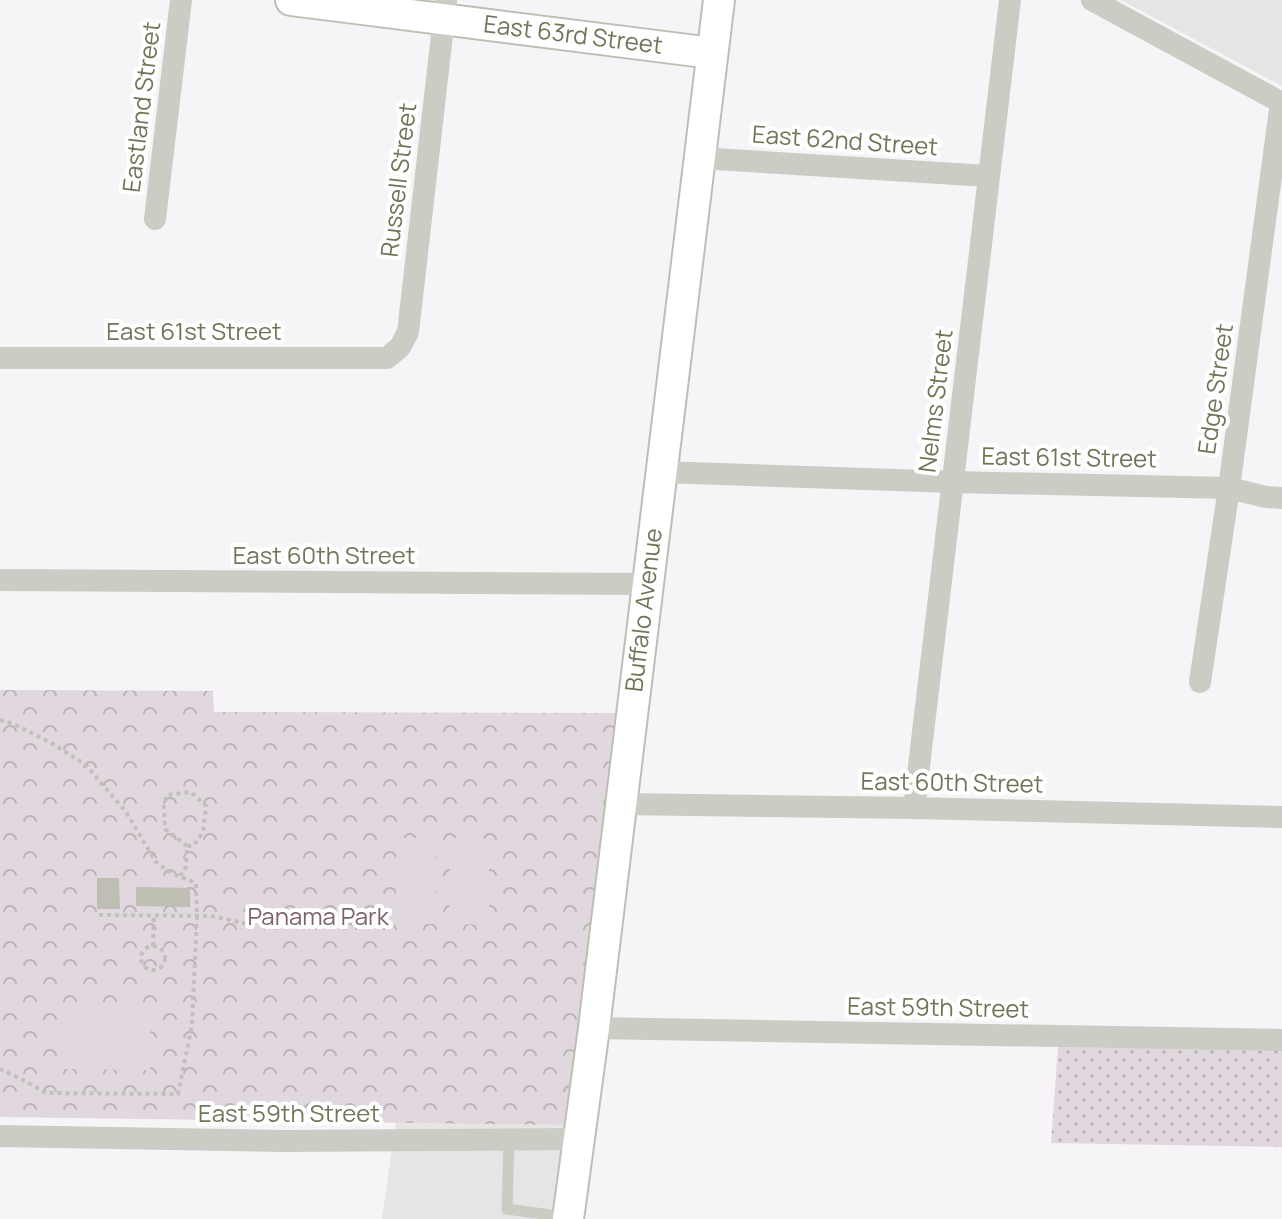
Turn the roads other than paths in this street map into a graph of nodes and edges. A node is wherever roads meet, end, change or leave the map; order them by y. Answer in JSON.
{"nodes":[{"id":1,"x":181,"y":0,"type":"edge"},
{"id":2,"x":291,"y":0,"type":"edge"},
{"id":3,"x":719,"y":0,"type":"edge"},
{"id":4,"x":1010,"y":0,"type":"edge"},
{"id":5,"x":1092,"y":0,"type":"edge"},
{"id":6,"x":445,"y":9,"type":"edge"},
{"id":7,"x":712,"y":53,"type":"junction"},
{"id":8,"x":1282,"y":102,"type":"edge"},
{"id":9,"x":699,"y":158,"type":"junction"},
{"id":10,"x":988,"y":176,"type":"junction"},
{"id":11,"x":155,"y":219,"type":"dead end"},
{"id":12,"x":0,"y":358,"type":"edge"},
{"id":13,"x":387,"y":358,"type":"joint"},
{"id":14,"x":661,"y":472,"type":"junction"},
{"id":15,"x":953,"y":482,"type":"junction"},
{"id":16,"x":1229,"y":488,"type":"junction"},
{"id":17,"x":1282,"y":498,"type":"edge"},
{"id":18,"x":0,"y":580,"type":"edge"},
{"id":19,"x":647,"y":584,"type":"junction"},
{"id":20,"x":1200,"y":682,"type":"dead end"},
{"id":21,"x":621,"y":804,"type":"junction"},
{"id":22,"x":914,"y":808,"type":"junction"},
{"id":23,"x":1282,"y":817,"type":"edge"},
{"id":24,"x":594,"y":1028,"type":"junction"},
{"id":25,"x":1282,"y":1040,"type":"edge"},
{"id":26,"x":0,"y":1136,"type":"edge"},
{"id":27,"x":578,"y":1139,"type":"junction"},
{"id":28,"x":509,"y":1140,"type":"junction"},
{"id":29,"x":568,"y":1218,"type":"edge"}],
"edges":[{"from":1,"to":11,"type":"street","name":"Eastland Street"},
{"from":2,"to":6,"type":"street","name":"East 63rd Street"},
{"from":3,"to":7,"type":"street","name":"Buffalo Avenue"},
{"from":4,"to":10,"type":"street","name":"Nelms Street"},
{"from":5,"to":8,"type":"street"},
{"from":6,"to":7,"type":"street","name":"East 63rd Street"},
{"from":6,"to":13,"type":"street","name":"Russell Street"},
{"from":7,"to":9,"type":"street","name":"Buffalo Avenue"},
{"from":8,"to":16,"type":"street","name":"Edge Street"},
{"from":9,"to":10,"type":"street","name":"East 62nd Street"},
{"from":9,"to":14,"type":"street","name":"Buffalo Avenue"},
{"from":10,"to":15,"type":"street","name":"Nelms Street"},
{"from":12,"to":13,"type":"street","name":"East 61st Street"},
{"from":14,"to":15,"type":"street","name":"East 61st Street"},
{"from":14,"to":19,"type":"street","name":"Buffalo Avenue"},
{"from":15,"to":16,"type":"street","name":"East 61st Street"},
{"from":15,"to":22,"type":"street","name":"Nelms Street"},
{"from":16,"to":17,"type":"street","name":"East 61st Street"},
{"from":16,"to":20,"type":"street","name":"Edge Street"},
{"from":18,"to":19,"type":"street","name":"East 60th Street"},
{"from":19,"to":21,"type":"street","name":"Buffalo Avenue"},
{"from":21,"to":22,"type":"street","name":"East 60th Street"},
{"from":21,"to":24,"type":"street","name":"Buffalo Avenue"},
{"from":22,"to":23,"type":"street","name":"East 60th Street"},
{"from":24,"to":25,"type":"street","name":"East 59th Street"},
{"from":24,"to":27,"type":"street","name":"Buffalo Avenue"},
{"from":26,"to":28,"type":"street","name":"East 59th Street"},
{"from":27,"to":28,"type":"street","name":"East 59th Street"},
{"from":27,"to":29,"type":"street","name":"Buffalo Avenue"},
{"from":28,"to":29,"type":"lane"}]}
